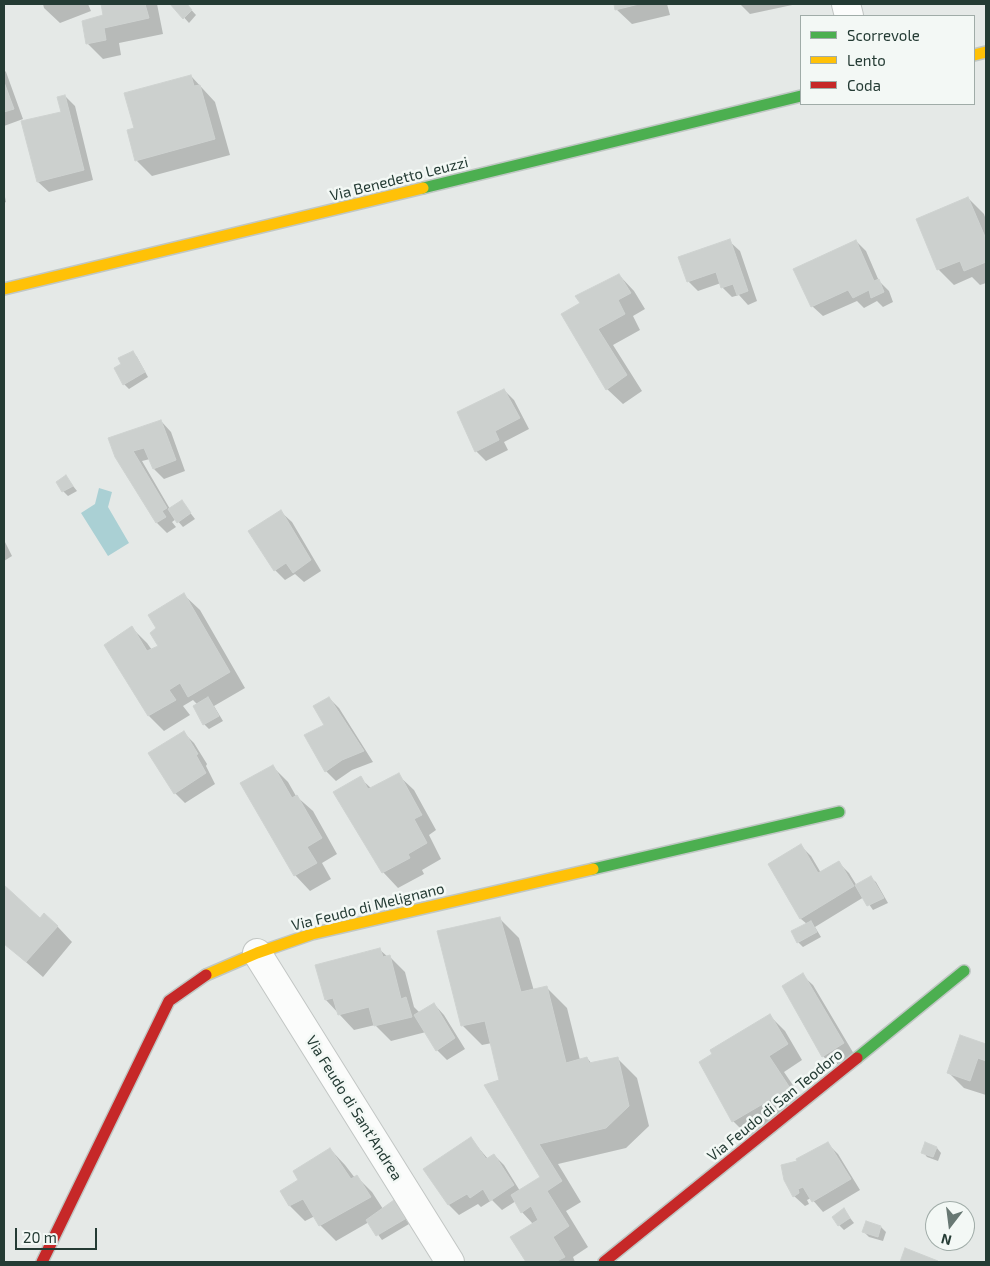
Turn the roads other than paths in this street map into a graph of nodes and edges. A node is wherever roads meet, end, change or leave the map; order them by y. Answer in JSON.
{"nodes":[{"id":1,"x":800,"y":96,"type":"edge"},
{"id":2,"x":4,"y":289,"type":"edge"},
{"id":3,"x":839,"y":812,"type":"dead end"},
{"id":4,"x":257,"y":953,"type":"junction"},
{"id":5,"x":964,"y":971,"type":"dead end"},
{"id":6,"x":42,"y":1262,"type":"edge"},
{"id":7,"x":450,"y":1262,"type":"edge"},
{"id":8,"x":604,"y":1262,"type":"edge"}],
"edges":[{"from":1,"to":2,"type":"street","name":"Via Benedetto Leuzzi"},
{"from":3,"to":4,"type":"street","name":"Via Feudo di Melignano"},
{"from":4,"to":6,"type":"street","name":"Via Feudo di Melignano"},
{"from":4,"to":7,"type":"street","name":"Via Feudo di Sant'Andrea"},
{"from":5,"to":8,"type":"street","name":"Via Feudo di San Teodoro"}]}
